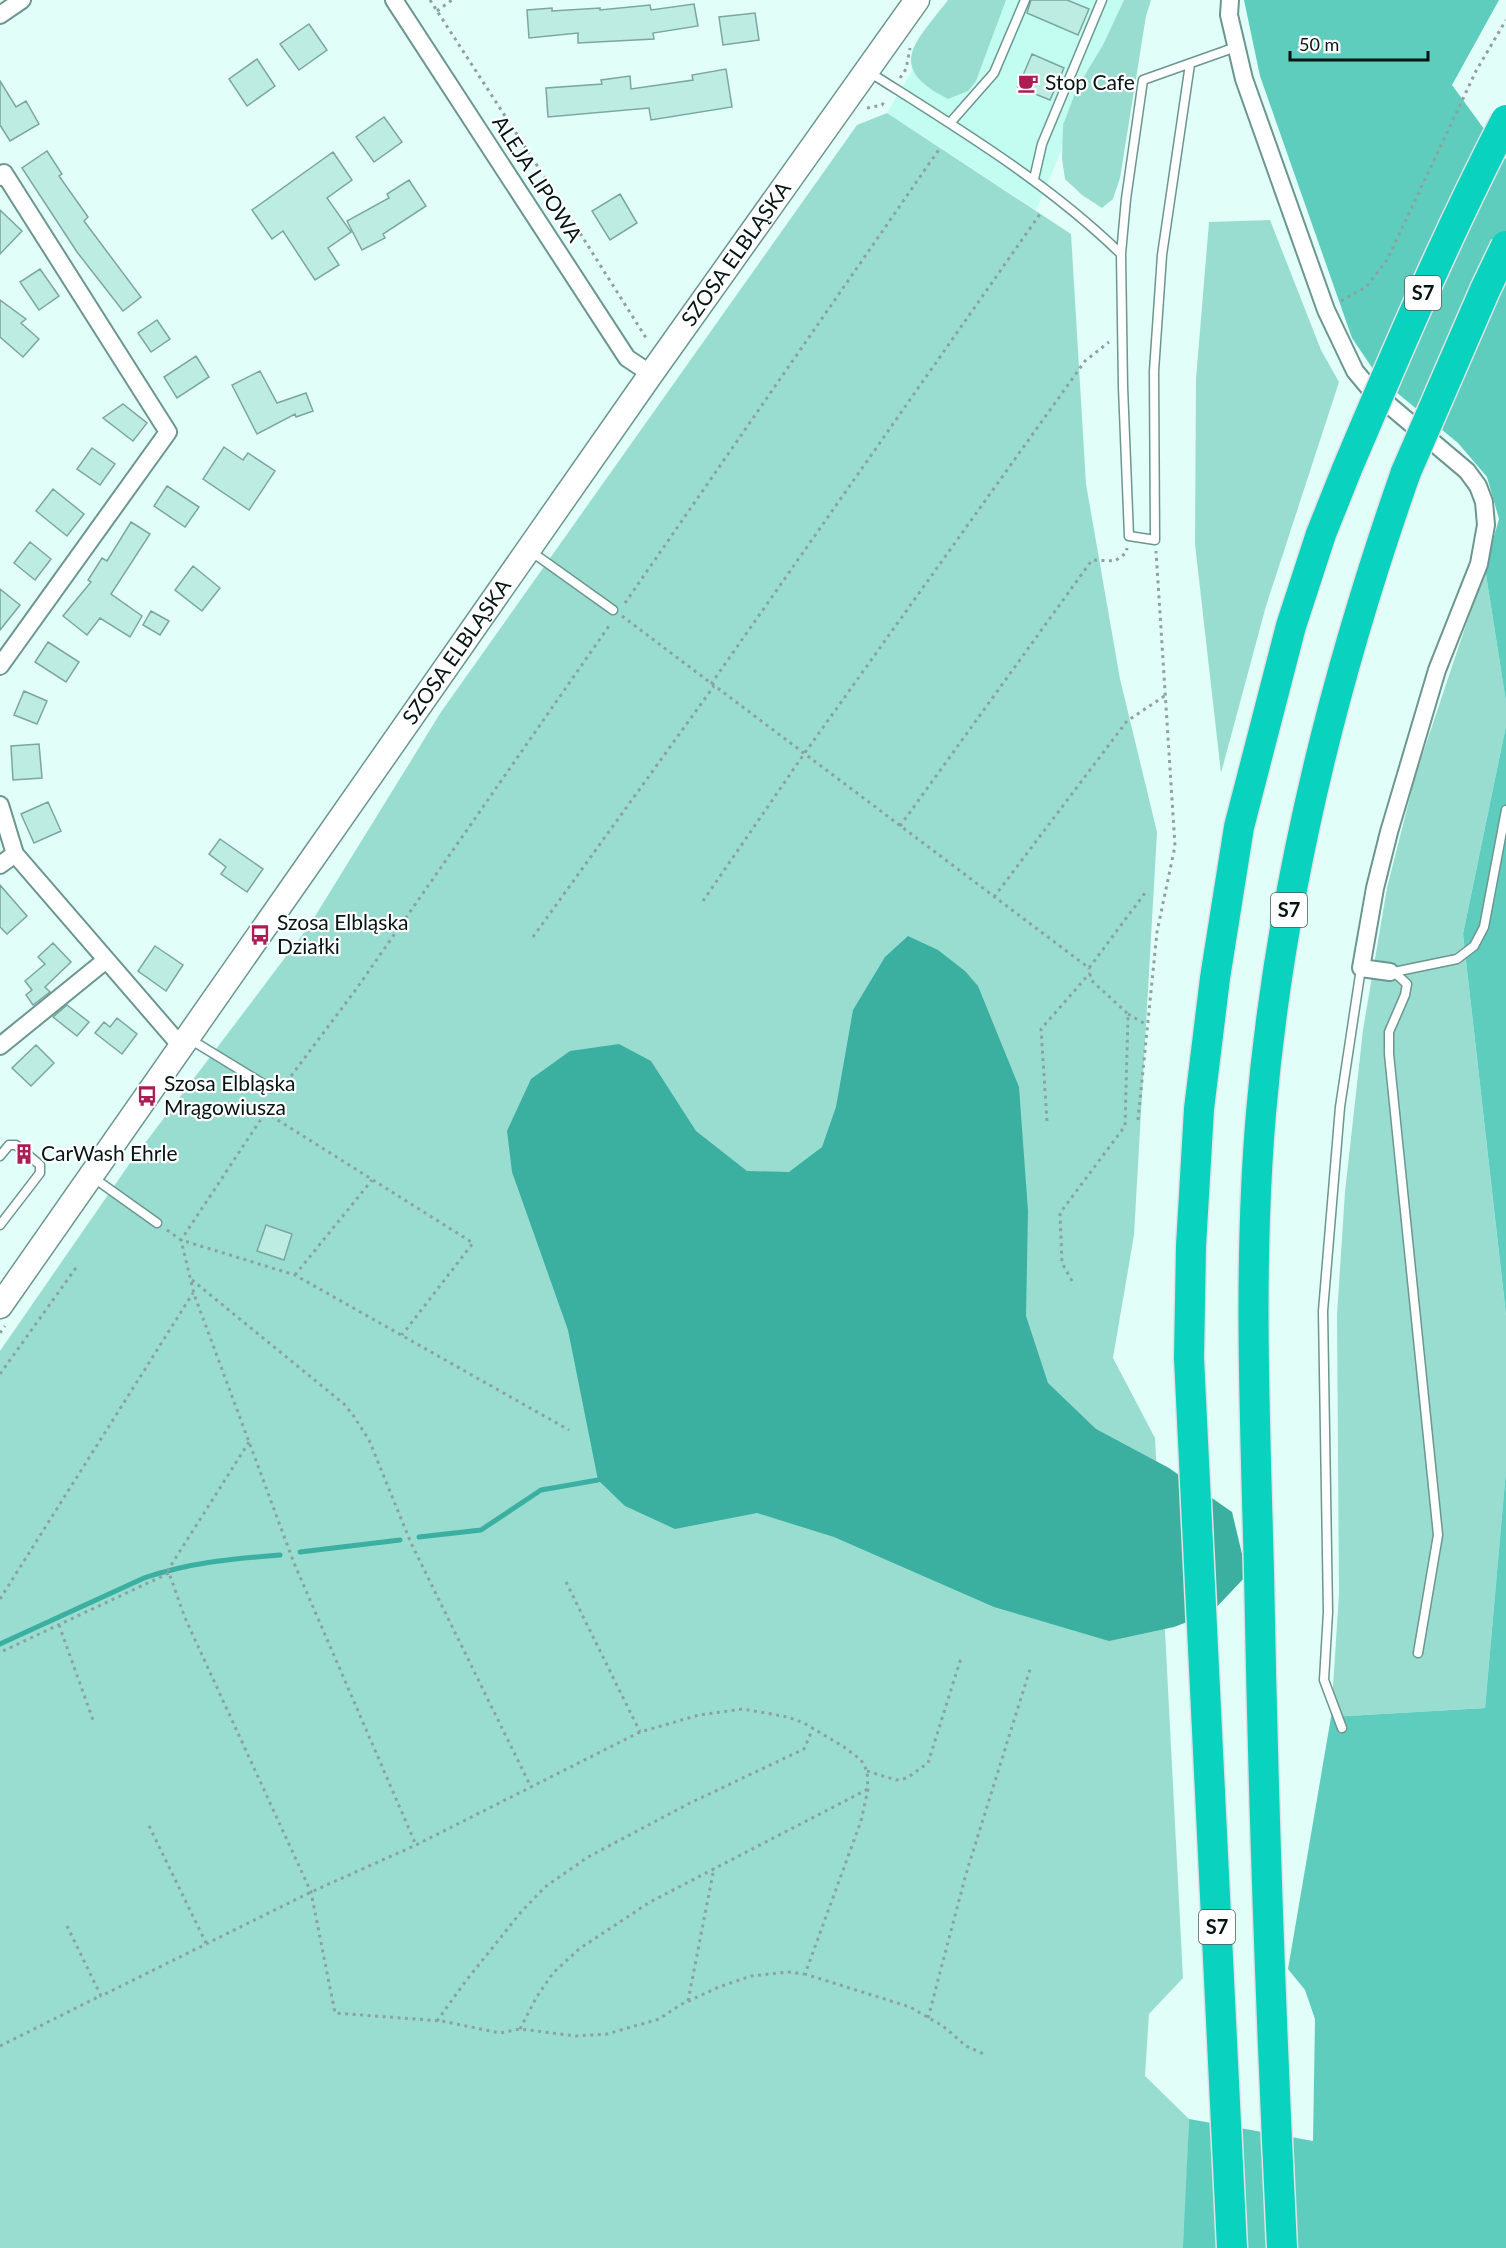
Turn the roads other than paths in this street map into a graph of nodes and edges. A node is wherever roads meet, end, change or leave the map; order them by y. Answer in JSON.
{"nodes":[{"id":1,"x":22,"y":0,"type":"edge"},
{"id":2,"x":394,"y":0,"type":"edge"},
{"id":3,"x":917,"y":0,"type":"edge"},
{"id":4,"x":1025,"y":0,"type":"edge"},
{"id":5,"x":1102,"y":0,"type":"edge"},
{"id":6,"x":1230,"y":0,"type":"edge"},
{"id":7,"x":0,"y":15,"type":"edge"},
{"id":8,"x":1236,"y":47,"type":"junction"},
{"id":9,"x":1190,"y":64,"type":"junction"},
{"id":10,"x":866,"y":70,"type":"junction"},
{"id":11,"x":1506,"y":120,"type":"edge"},
{"id":12,"x":950,"y":123,"type":"junction"},
{"id":13,"x":2,"y":172,"type":"edge"},
{"id":14,"x":1034,"y":179,"type":"junction"},
{"id":15,"x":1506,"y":246,"type":"edge"},
{"id":16,"x":1121,"y":254,"type":"junction"},
{"id":17,"x":651,"y":374,"type":"junction"},
{"id":18,"x":529,"y":550,"type":"junction"},
{"id":19,"x":615,"y":612,"type":"road end"},
{"id":20,"x":0,"y":666,"type":"edge"},
{"id":21,"x":0,"y":805,"type":"edge"},
{"id":22,"x":1506,"y":810,"type":"edge"},
{"id":23,"x":15,"y":854,"type":"junction"},
{"id":24,"x":0,"y":865,"type":"edge"},
{"id":25,"x":106,"y":960,"type":"junction"},
{"id":26,"x":1361,"y":968,"type":"junction"},
{"id":27,"x":1392,"y":972,"type":"junction"},
{"id":28,"x":185,"y":1041,"type":"junction"},
{"id":29,"x":0,"y":1046,"type":"edge"},
{"id":30,"x":270,"y":1088,"type":"dead end"},
{"id":31,"x":0,"y":1156,"type":"edge"},
{"id":32,"x":91,"y":1176,"type":"junction"},
{"id":33,"x":157,"y":1223,"type":"dead end"},
{"id":34,"x":0,"y":1225,"type":"edge"},
{"id":35,"x":0,"y":1306,"type":"edge"},
{"id":36,"x":1418,"y":1653,"type":"dead end"},
{"id":37,"x":1342,"y":1728,"type":"dead end"},
{"id":38,"x":1232,"y":2248,"type":"edge"},
{"id":39,"x":1282,"y":2248,"type":"edge"}],
"edges":[{"from":1,"to":7,"type":"street"},
{"from":2,"to":17,"type":"street","name":"ALEJA LIPOWA"},
{"from":3,"to":10,"type":"main road","name":"SZOSA ELBLĄSKA"},
{"from":4,"to":12,"type":"lane"},
{"from":5,"to":14,"type":"lane"},
{"from":6,"to":8,"type":"street"},
{"from":8,"to":9,"type":"lane"},
{"from":8,"to":26,"type":"street"},
{"from":9,"to":16,"type":"lane"},
{"from":9,"to":16,"type":"lane"},
{"from":10,"to":12,"type":"lane"},
{"from":10,"to":17,"type":"main road","name":"SZOSA ELBLĄSKA"},
{"from":11,"to":38,"type":"highway","number":"S7","bridge":true},
{"from":12,"to":14,"type":"lane"},
{"from":13,"to":20,"type":"street"},
{"from":14,"to":16,"type":"lane"},
{"from":15,"to":39,"type":"highway","number":"S7","bridge":true},
{"from":17,"to":18,"type":"main road","name":"SZOSA ELBLĄSKA"},
{"from":18,"to":19,"type":"lane"},
{"from":18,"to":28,"type":"main road","name":"SZOSA ELBLĄSKA"},
{"from":21,"to":23,"type":"street"},
{"from":22,"to":27,"type":"lane"},
{"from":23,"to":24,"type":"street"},
{"from":23,"to":25,"type":"street"},
{"from":25,"to":28,"type":"street"},
{"from":25,"to":29,"type":"street"},
{"from":26,"to":27,"type":"street"},
{"from":26,"to":37,"type":"lane"},
{"from":27,"to":36,"type":"lane"},
{"from":28,"to":30,"type":"lane"},
{"from":28,"to":32,"type":"main road","name":"SZOSA ELBLĄSKA"},
{"from":31,"to":34,"type":"lane"},
{"from":32,"to":33,"type":"lane"},
{"from":32,"to":35,"type":"main road","name":"SZOSA ELBLĄSKA"}]}
